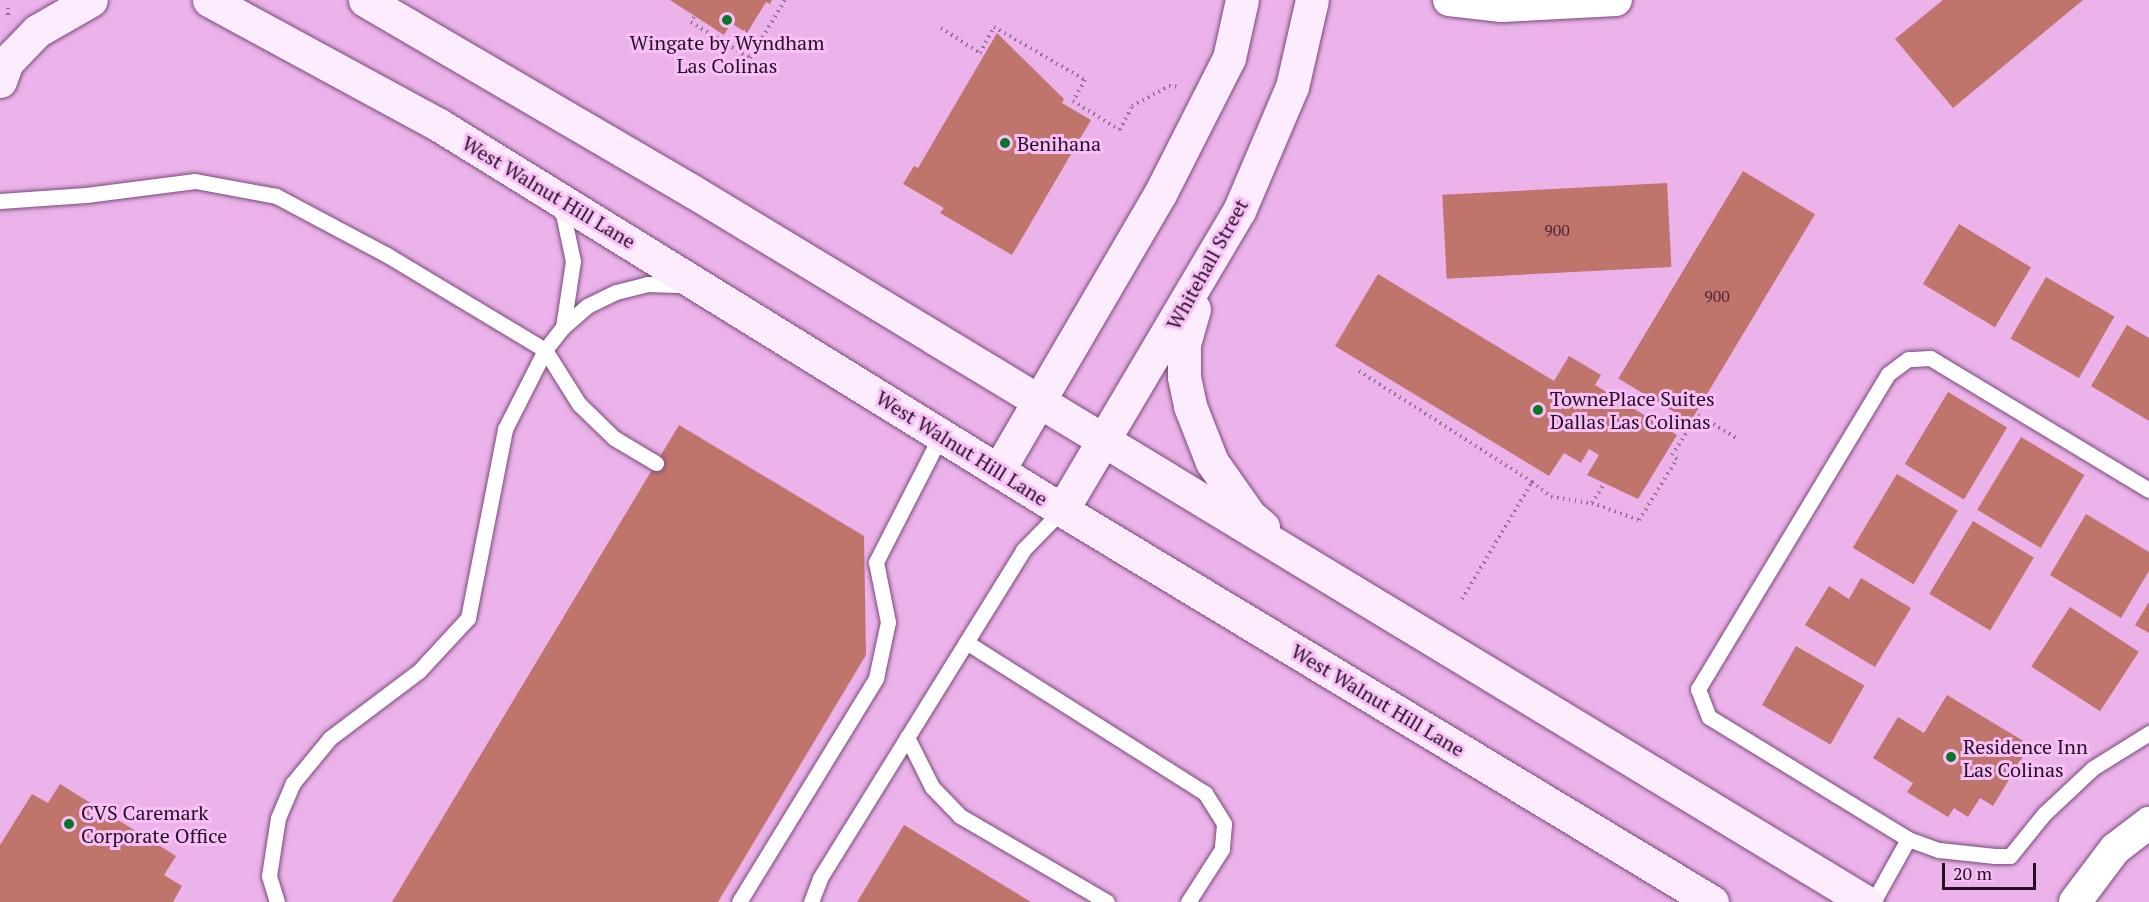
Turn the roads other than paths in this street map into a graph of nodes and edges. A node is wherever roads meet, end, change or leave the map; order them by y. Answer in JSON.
{"nodes":[{"id":1,"x":91,"y":0,"type":"edge"},
{"id":2,"x":209,"y":0,"type":"edge"},
{"id":3,"x":365,"y":0,"type":"edge"},
{"id":4,"x":1242,"y":0,"type":"edge"},
{"id":5,"x":1312,"y":0,"type":"edge"},
{"id":6,"x":1449,"y":0,"type":"edge"},
{"id":7,"x":1616,"y":0,"type":"edge"},
{"id":8,"x":0,"y":81,"type":"edge"},
{"id":9,"x":521,"y":174,"type":"junction"},
{"id":10,"x":0,"y":201,"type":"edge"},
{"id":11,"x":1204,"y":272,"type":"junction"},
{"id":12,"x":730,"y":304,"type":"junction"},
{"id":13,"x":564,"y":327,"type":"junction"},
{"id":14,"x":545,"y":350,"type":"junction"},
{"id":15,"x":1038,"y":402,"type":"junction"},
{"id":16,"x":941,"y":435,"type":"junction"},
{"id":17,"x":1104,"y":443,"type":"junction"},
{"id":18,"x":656,"y":463,"type":"dead end"},
{"id":19,"x":998,"y":471,"type":"junction"},
{"id":20,"x":2149,"y":490,"type":"edge"},
{"id":21,"x":1062,"y":510,"type":"junction"},
{"id":22,"x":1300,"y":560,"type":"junction"},
{"id":23,"x":966,"y":642,"type":"junction"},
{"id":24,"x":2149,"y":733,"type":"edge"},
{"id":25,"x":908,"y":738,"type":"junction"},
{"id":26,"x":2149,"y":823,"type":"edge"},
{"id":27,"x":1908,"y":839,"type":"junction"},
{"id":28,"x":277,"y":902,"type":"edge"},
{"id":29,"x":739,"y":902,"type":"edge"},
{"id":30,"x":811,"y":902,"type":"edge"},
{"id":31,"x":1107,"y":902,"type":"edge"},
{"id":32,"x":1188,"y":902,"type":"edge"},
{"id":33,"x":1712,"y":902,"type":"edge"},
{"id":34,"x":1866,"y":902,"type":"edge"},
{"id":35,"x":1873,"y":902,"type":"edge"},
{"id":36,"x":2075,"y":902,"type":"edge"}],
"edges":[{"from":1,"to":8,"type":"main road"},
{"from":2,"to":9,"type":"main road","name":"West Walnut Hill Lane"},
{"from":3,"to":15,"type":"main road"},
{"from":4,"to":15,"type":"main road"},
{"from":5,"to":11,"type":"main road","name":"Whitehall Street"},
{"from":6,"to":7,"type":"street"},
{"from":9,"to":12,"type":"main road","name":"West Walnut Hill Lane"},
{"from":9,"to":13,"type":"lane"},
{"from":10,"to":14,"type":"lane"},
{"from":11,"to":17,"type":"main road","name":"Whitehall Street"},
{"from":11,"to":22,"type":"main road"},
{"from":12,"to":13,"type":"lane"},
{"from":12,"to":16,"type":"main road","name":"West Walnut Hill Lane"},
{"from":13,"to":14,"type":"lane"},
{"from":14,"to":18,"type":"lane"},
{"from":14,"to":28,"type":"lane"},
{"from":15,"to":17,"type":"main road"},
{"from":15,"to":19,"type":"main road"},
{"from":16,"to":19,"type":"main road","name":"West Walnut Hill Lane"},
{"from":16,"to":29,"type":"lane"},
{"from":17,"to":21,"type":"main road","name":"Whitehall Street"},
{"from":17,"to":22,"type":"main road"},
{"from":19,"to":21,"type":"main road","name":"West Walnut Hill Lane"},
{"from":20,"to":27,"type":"lane"},
{"from":21,"to":23,"type":"lane"},
{"from":21,"to":33,"type":"main road","name":"West Walnut Hill Lane"},
{"from":22,"to":34,"type":"main road"},
{"from":23,"to":25,"type":"lane"},
{"from":23,"to":32,"type":"lane"},
{"from":24,"to":27,"type":"lane"},
{"from":25,"to":30,"type":"lane"},
{"from":25,"to":31,"type":"lane"},
{"from":26,"to":36,"type":"street"},
{"from":27,"to":35,"type":"lane"}]}
